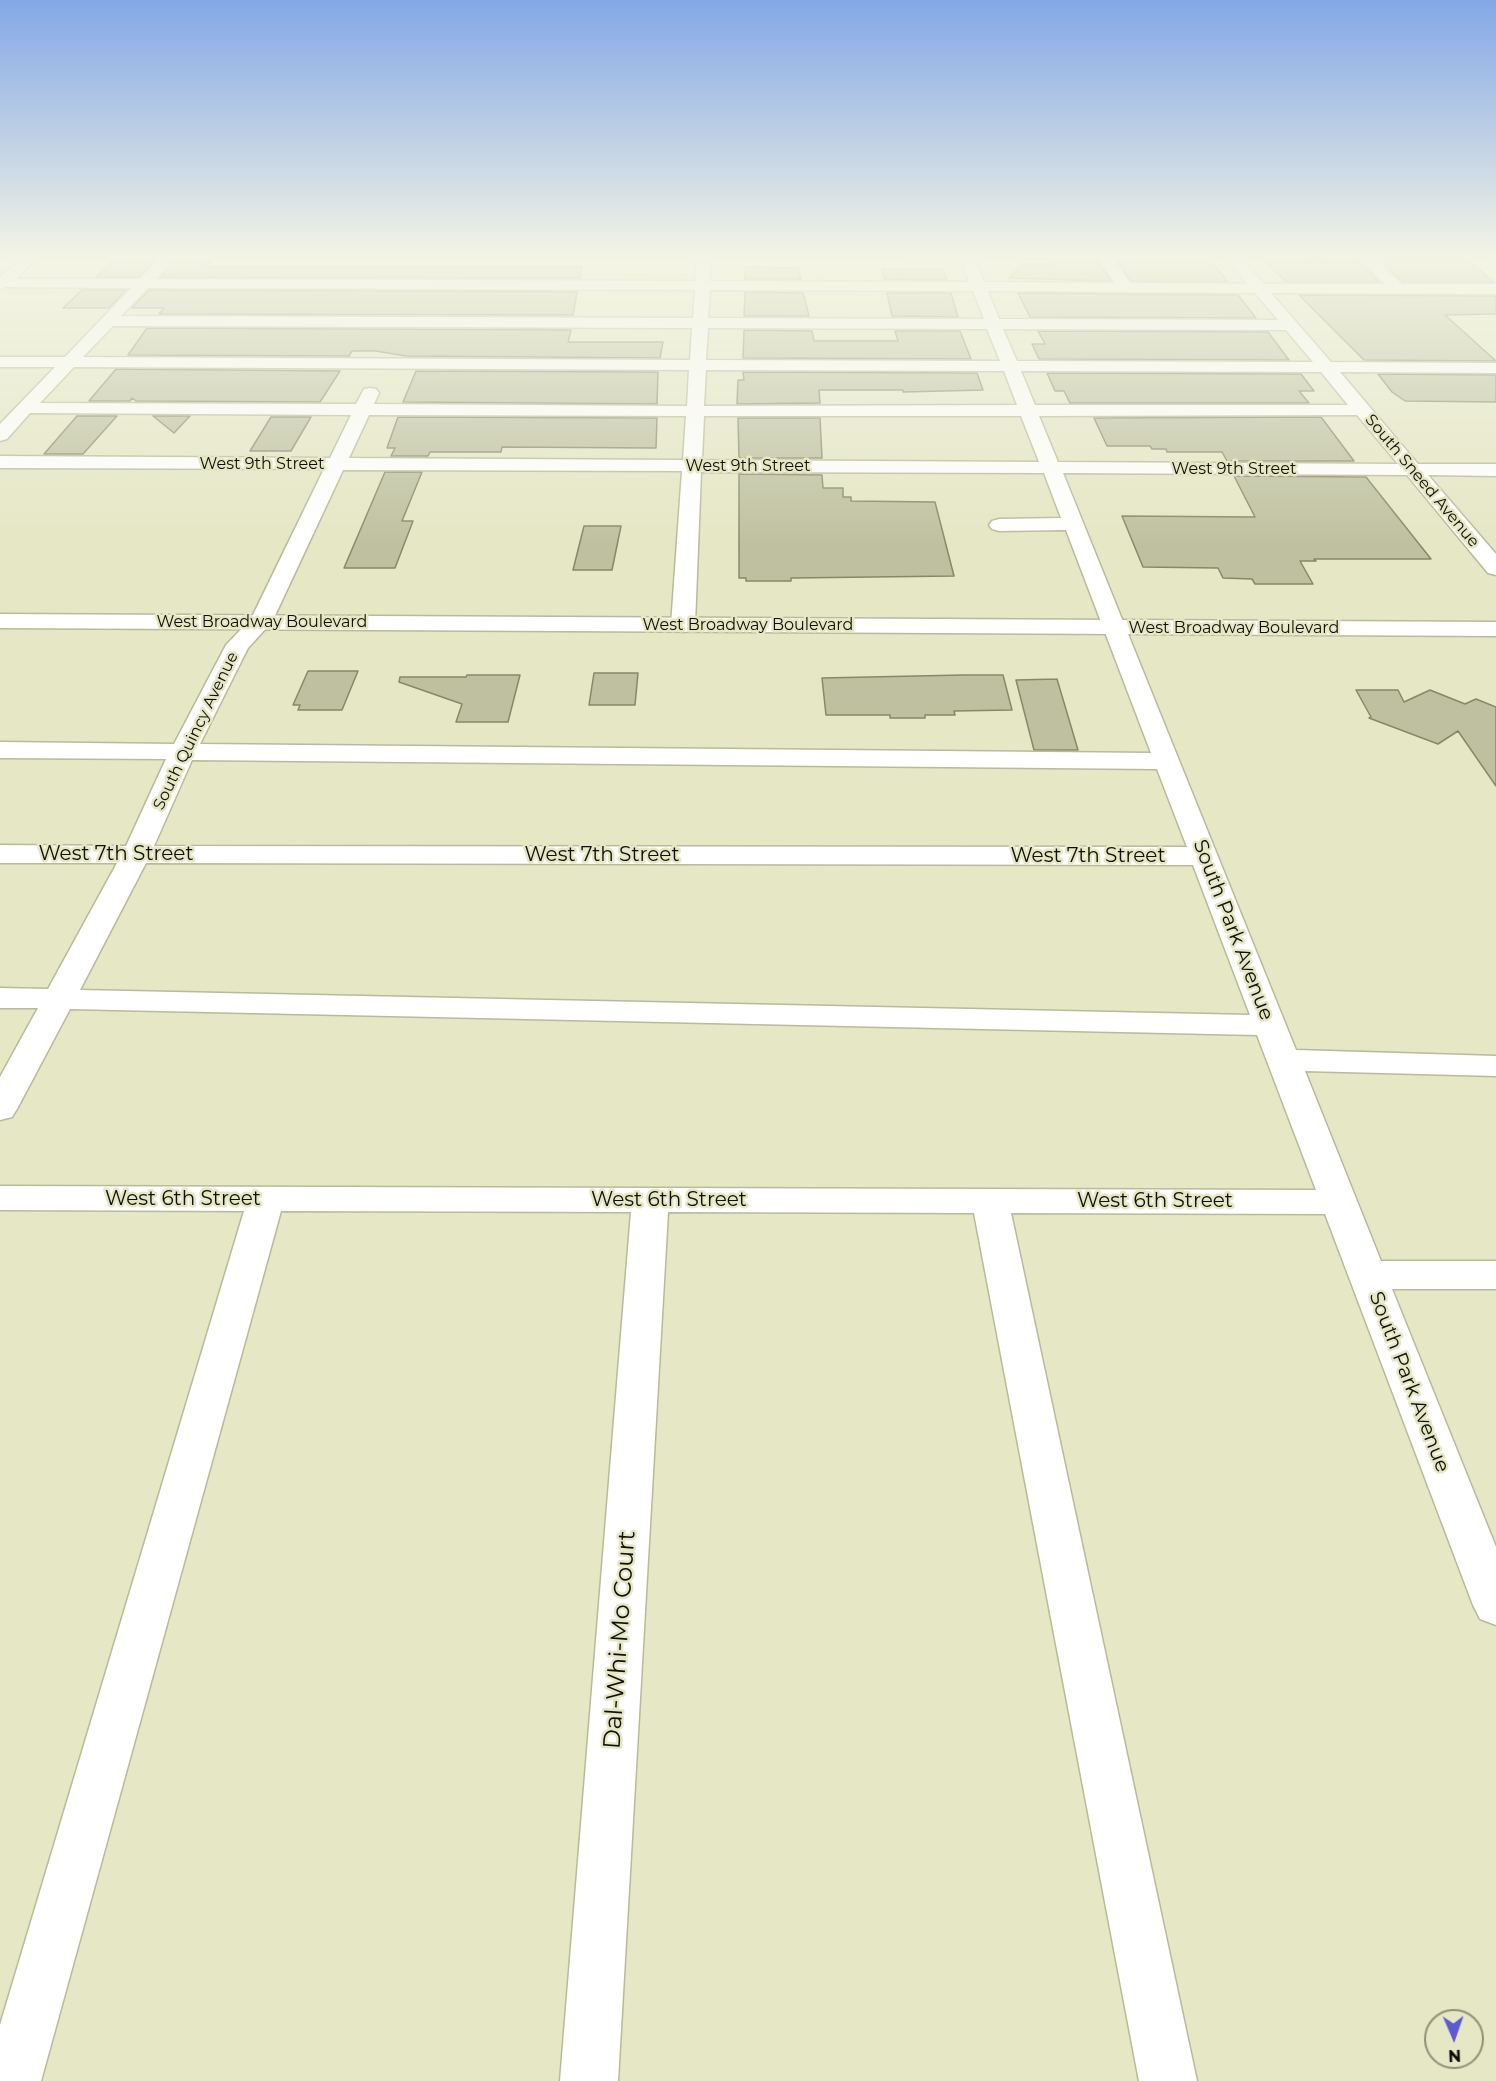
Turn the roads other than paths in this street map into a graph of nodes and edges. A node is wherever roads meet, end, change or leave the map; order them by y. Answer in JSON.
{"nodes":[{"id":1,"x":78,"y":353,"type":"edge"},
{"id":2,"x":389,"y":353,"type":"edge"},
{"id":3,"x":699,"y":353,"type":"edge"},
{"id":4,"x":1005,"y":353,"type":"edge"},
{"id":5,"x":1314,"y":353,"type":"edge"},
{"id":6,"x":0,"y":362,"type":"edge"},
{"id":7,"x":69,"y":362,"type":"junction"},
{"id":8,"x":384,"y":363,"type":"junction"},
{"id":9,"x":698,"y":365,"type":"junction"},
{"id":10,"x":1010,"y":366,"type":"junction"},
{"id":11,"x":1326,"y":367,"type":"junction"},
{"id":12,"x":1496,"y":368,"type":"edge"},
{"id":13,"x":26,"y":408,"type":"junction"},
{"id":14,"x":362,"y":410,"type":"junction"},
{"id":15,"x":695,"y":411,"type":"junction"},
{"id":16,"x":1362,"y":411,"type":"junction"},
{"id":17,"x":1028,"y":412,"type":"junction"},
{"id":18,"x":0,"y":435,"type":"edge"},
{"id":19,"x":0,"y":462,"type":"edge"},
{"id":20,"x":336,"y":464,"type":"junction"},
{"id":21,"x":692,"y":466,"type":"junction"},
{"id":22,"x":1050,"y":468,"type":"junction"},
{"id":23,"x":1413,"y":470,"type":"junction"},
{"id":24,"x":1496,"y":470,"type":"edge"},
{"id":25,"x":1073,"y":524,"type":"junction"},
{"id":26,"x":999,"y":525,"type":"dead end"},
{"id":27,"x":1496,"y":568,"type":"edge"},
{"id":28,"x":0,"y":621,"type":"edge"},
{"id":29,"x":261,"y":622,"type":"junction"},
{"id":30,"x":683,"y":625,"type":"junction"},
{"id":31,"x":1115,"y":627,"type":"junction"},
{"id":32,"x":1496,"y":629,"type":"edge"},
{"id":33,"x":0,"y":750,"type":"edge"},
{"id":34,"x":183,"y":752,"type":"junction"},
{"id":35,"x":1167,"y":761,"type":"junction"},
{"id":36,"x":0,"y":854,"type":"edge"},
{"id":37,"x":136,"y":855,"type":"junction"},
{"id":38,"x":1204,"y":856,"type":"junction"},
{"id":39,"x":0,"y":998,"type":"edge"},
{"id":40,"x":58,"y":998,"type":"junction"},
{"id":41,"x":1270,"y":1025,"type":"junction"},
{"id":42,"x":1283,"y":1060,"type":"junction"},
{"id":43,"x":1496,"y":1066,"type":"edge"},
{"id":44,"x":0,"y":1109,"type":"edge"},
{"id":45,"x":0,"y":1198,"type":"edge"},
{"id":46,"x":266,"y":1199,"type":"junction"},
{"id":47,"x":650,"y":1200,"type":"junction"},
{"id":48,"x":990,"y":1200,"type":"junction"},
{"id":49,"x":1338,"y":1202,"type":"junction"},
{"id":50,"x":1367,"y":1275,"type":"junction"},
{"id":51,"x":1496,"y":1275,"type":"edge"},
{"id":52,"x":1494,"y":1593,"type":"edge"},
{"id":53,"x":12,"y":2081,"type":"edge"},
{"id":54,"x":589,"y":2081,"type":"edge"},
{"id":55,"x":1168,"y":2081,"type":"edge"}],
"edges":[{"from":1,"to":7,"type":"main road"},
{"from":2,"to":8,"type":"main road","name":"South Quincy Avenue"},
{"from":3,"to":9,"type":"main road"},
{"from":4,"to":10,"type":"main road","name":"South Park Avenue"},
{"from":5,"to":11,"type":"main road","name":"South Sneed Avenue"},
{"from":6,"to":7,"type":"main road"},
{"from":7,"to":8,"type":"main road"},
{"from":7,"to":13,"type":"main road"},
{"from":8,"to":9,"type":"main road"},
{"from":8,"to":14,"type":"main road","name":"South Quincy Avenue"},
{"from":9,"to":10,"type":"main road"},
{"from":9,"to":15,"type":"main road"},
{"from":10,"to":11,"type":"main road"},
{"from":10,"to":17,"type":"main road","name":"South Park Avenue"},
{"from":11,"to":12,"type":"main road"},
{"from":11,"to":16,"type":"main road","name":"South Sneed Avenue"},
{"from":13,"to":14,"type":"main road"},
{"from":13,"to":18,"type":"main road"},
{"from":14,"to":15,"type":"main road"},
{"from":14,"to":20,"type":"main road","name":"South Quincy Avenue"},
{"from":15,"to":17,"type":"main road"},
{"from":15,"to":21,"type":"main road"},
{"from":16,"to":17,"type":"main road"},
{"from":16,"to":23,"type":"main road","name":"South Sneed Avenue"},
{"from":17,"to":22,"type":"main road","name":"South Park Avenue"},
{"from":19,"to":20,"type":"main road","name":"West 9th Street"},
{"from":20,"to":21,"type":"main road","name":"West 9th Street"},
{"from":20,"to":29,"type":"main road","name":"South Quincy Avenue"},
{"from":21,"to":22,"type":"main road","name":"West 9th Street"},
{"from":21,"to":30,"type":"main road"},
{"from":22,"to":23,"type":"main road","name":"West 9th Street"},
{"from":22,"to":25,"type":"main road","name":"South Park Avenue"},
{"from":23,"to":24,"type":"main road","name":"West 9th Street"},
{"from":23,"to":27,"type":"main road","name":"South Sneed Avenue"},
{"from":25,"to":26,"type":"main road"},
{"from":25,"to":31,"type":"main road","name":"South Park Avenue"},
{"from":28,"to":29,"type":"main road","name":"West Broadway Boulevard"},
{"from":29,"to":30,"type":"main road","name":"West Broadway Boulevard"},
{"from":29,"to":34,"type":"main road","name":"South Quincy Avenue"},
{"from":30,"to":31,"type":"main road","name":"West Broadway Boulevard"},
{"from":31,"to":32,"type":"main road","name":"West Broadway Boulevard"},
{"from":31,"to":35,"type":"main road","name":"South Park Avenue"},
{"from":33,"to":34,"type":"main road"},
{"from":34,"to":35,"type":"main road"},
{"from":34,"to":37,"type":"main road","name":"South Quincy Avenue"},
{"from":35,"to":38,"type":"main road","name":"South Park Avenue"},
{"from":36,"to":37,"type":"main road","name":"West 7th Street"},
{"from":37,"to":38,"type":"main road","name":"West 7th Street"},
{"from":37,"to":40,"type":"main road","name":"South Quincy Avenue"},
{"from":38,"to":41,"type":"main road","name":"South Park Avenue"},
{"from":39,"to":40,"type":"main road"},
{"from":40,"to":41,"type":"main road"},
{"from":40,"to":44,"type":"main road","name":"South Quincy Avenue"},
{"from":41,"to":42,"type":"main road","name":"South Park Avenue"},
{"from":42,"to":43,"type":"main road"},
{"from":42,"to":49,"type":"main road","name":"South Park Avenue"},
{"from":45,"to":46,"type":"main road","name":"West 6th Street"},
{"from":46,"to":47,"type":"main road","name":"West 6th Street"},
{"from":46,"to":53,"type":"main road"},
{"from":47,"to":48,"type":"main road","name":"West 6th Street"},
{"from":47,"to":54,"type":"main road","name":"Dal-Whi-Mo Court"},
{"from":48,"to":49,"type":"main road","name":"West 6th Street"},
{"from":48,"to":55,"type":"main road"},
{"from":49,"to":50,"type":"main road","name":"South Park Avenue"},
{"from":50,"to":51,"type":"main road"},
{"from":50,"to":52,"type":"main road","name":"South Park Avenue"}]}
